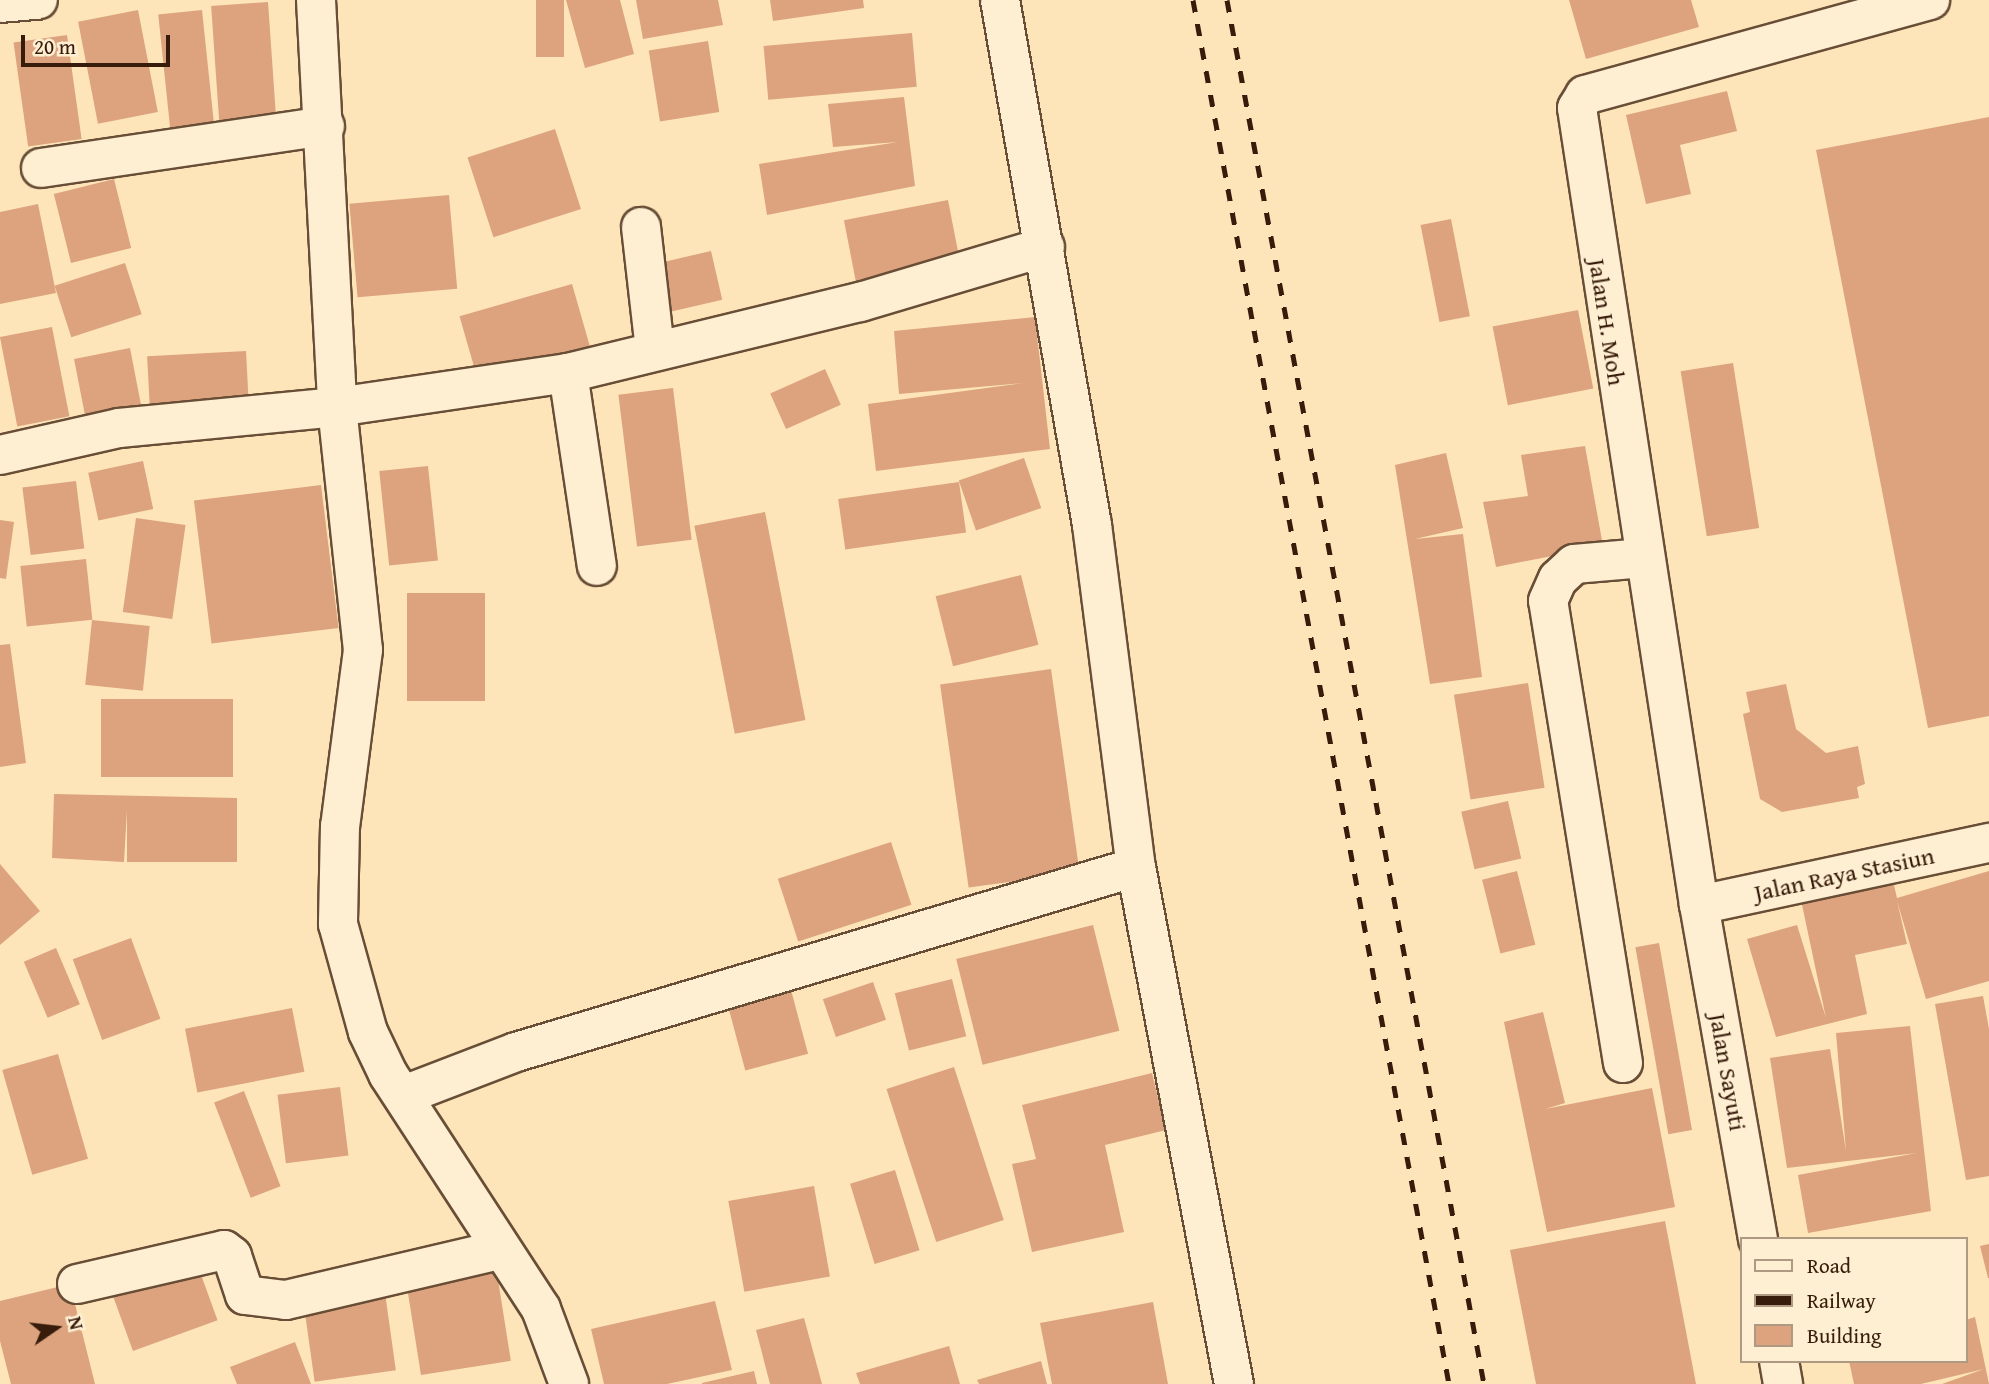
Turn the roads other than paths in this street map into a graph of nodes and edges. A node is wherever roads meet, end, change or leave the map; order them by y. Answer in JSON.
{"nodes":[{"id":1,"x":38,"y":0,"type":"edge"},
{"id":2,"x":316,"y":0,"type":"edge"},
{"id":3,"x":1000,"y":0,"type":"edge"},
{"id":4,"x":1930,"y":0,"type":"edge"},
{"id":5,"x":0,"y":3,"type":"edge"},
{"id":6,"x":325,"y":126,"type":"junction"},
{"id":7,"x":40,"y":168,"type":"dead end"},
{"id":8,"x":641,"y":227,"type":"dead end"},
{"id":9,"x":1045,"y":247,"type":"junction"},
{"id":10,"x":656,"y":350,"type":"junction"},
{"id":11,"x":568,"y":373,"type":"junction"},
{"id":12,"x":337,"y":407,"type":"junction"},
{"id":13,"x":0,"y":455,"type":"edge"},
{"id":14,"x":1644,"y":558,"type":"junction"},
{"id":15,"x":597,"y":566,"type":"dead end"},
{"id":16,"x":1989,"y":843,"type":"edge"},
{"id":17,"x":1136,"y":867,"type":"junction"},
{"id":18,"x":1699,"y":905,"type":"junction"},
{"id":19,"x":1623,"y":1063,"type":"dead end"},
{"id":20,"x":404,"y":1094,"type":"junction"},
{"id":21,"x":1758,"y":1237,"type":"edge"},
{"id":22,"x":499,"y":1250,"type":"junction"},
{"id":23,"x":77,"y":1284,"type":"dead end"},
{"id":24,"x":1779,"y":1363,"type":"edge"},
{"id":25,"x":569,"y":1384,"type":"edge"},
{"id":26,"x":1234,"y":1384,"type":"edge"},
{"id":27,"x":1783,"y":1384,"type":"edge"}],
"edges":[{"from":1,"to":5,"type":"street"},
{"from":2,"to":6,"type":"street"},
{"from":3,"to":9,"type":"street"},
{"from":4,"to":14,"type":"street","name":"Jalan H. Moh"},
{"from":6,"to":7,"type":"street"},
{"from":6,"to":12,"type":"street"},
{"from":8,"to":10,"type":"street"},
{"from":9,"to":10,"type":"street"},
{"from":9,"to":17,"type":"street"},
{"from":10,"to":11,"type":"street"},
{"from":11,"to":12,"type":"street"},
{"from":11,"to":15,"type":"street"},
{"from":12,"to":13,"type":"street"},
{"from":12,"to":20,"type":"street"},
{"from":14,"to":18,"type":"street","name":"Jalan H. Moh"},
{"from":14,"to":19,"type":"street"},
{"from":16,"to":18,"type":"street","name":"Jalan Raya Stasiun"},
{"from":17,"to":20,"type":"street"},
{"from":17,"to":26,"type":"street"},
{"from":18,"to":21,"type":"street","name":"Jalan Sayuti"},
{"from":20,"to":22,"type":"street"},
{"from":22,"to":23,"type":"street"},
{"from":22,"to":25,"type":"street"},
{"from":24,"to":27,"type":"street"}]}
